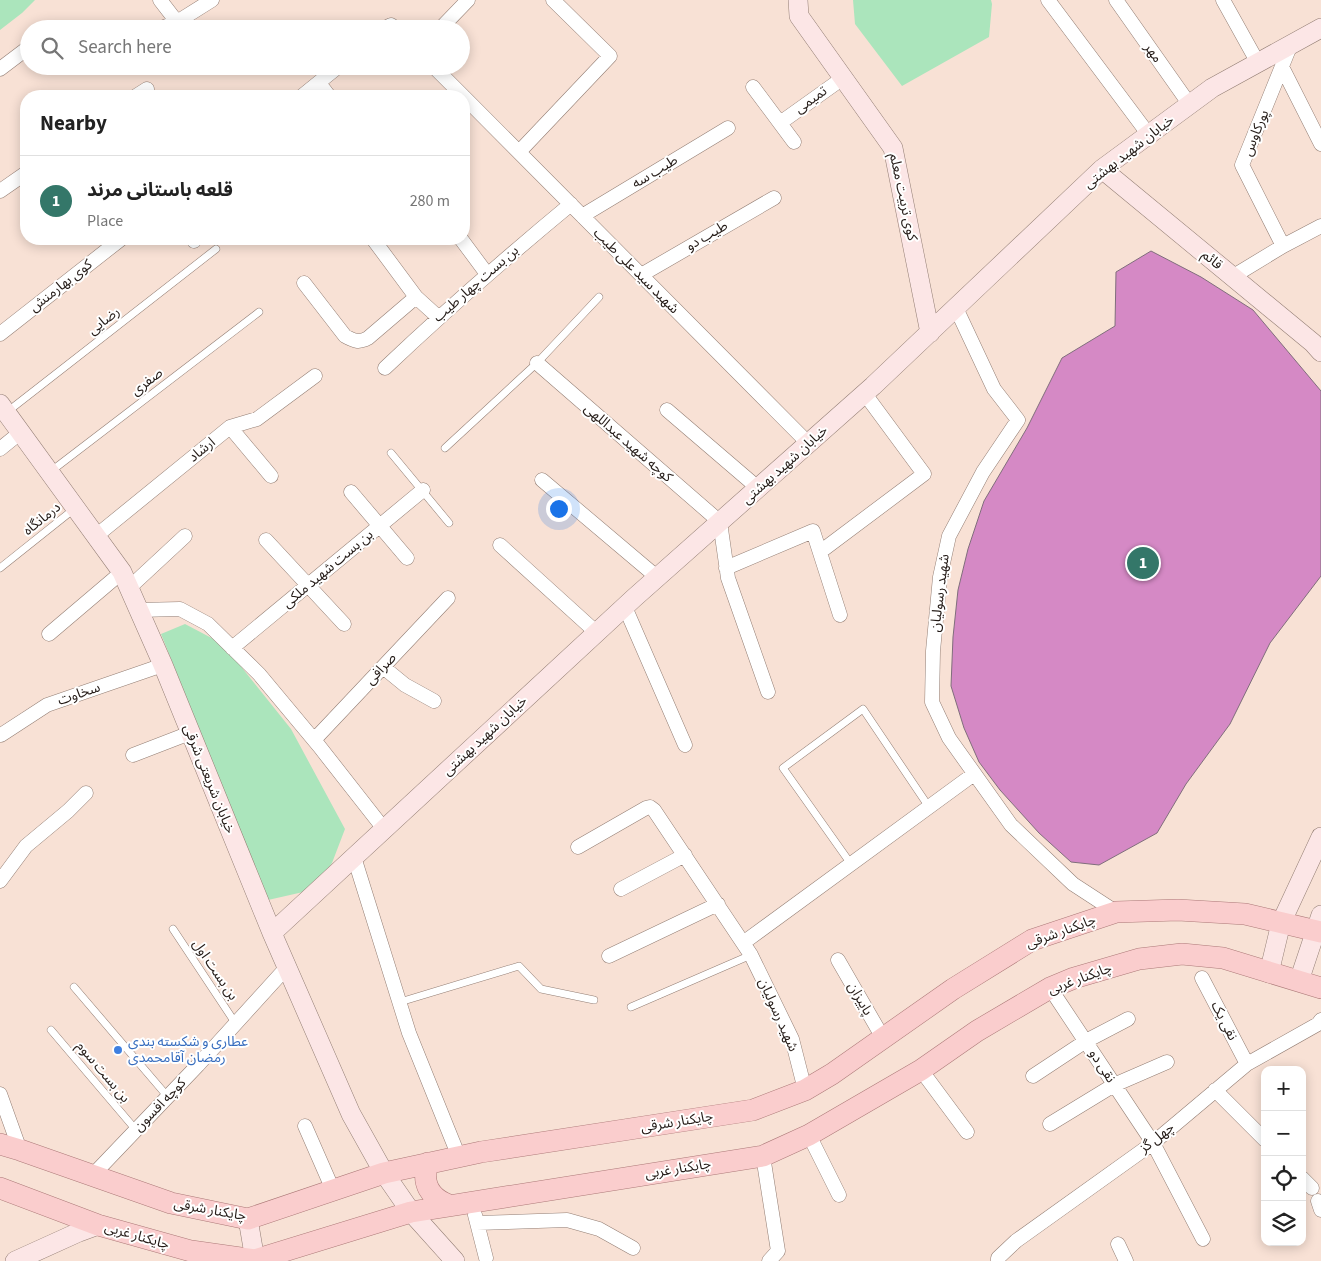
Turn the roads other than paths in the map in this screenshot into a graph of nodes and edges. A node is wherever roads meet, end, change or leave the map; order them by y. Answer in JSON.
{"nodes":[{"id":1,"x":160,"y":0,"type":"edge"},
{"id":2,"x":212,"y":0,"type":"edge"},
{"id":3,"x":468,"y":0,"type":"edge"},
{"id":4,"x":553,"y":0,"type":"edge"},
{"id":5,"x":798,"y":0,"type":"edge"},
{"id":6,"x":1048,"y":0,"type":"edge"},
{"id":7,"x":1116,"y":0,"type":"edge"},
{"id":8,"x":1223,"y":0,"type":"edge"},
{"id":9,"x":175,"y":20,"type":"edge"},
{"id":10,"x":180,"y":20,"type":"edge"},
{"id":11,"x":449,"y":20,"type":"edge"},
{"id":12,"x":1321,"y":28,"type":"edge"},
{"id":13,"x":1291,"y":44,"type":"junction"},
{"id":14,"x":20,"y":55,"type":"edge"},
{"id":15,"x":1258,"y":63,"type":"junction"},
{"id":16,"x":1282,"y":67,"type":"junction"},
{"id":17,"x":0,"y":69,"type":"edge"},
{"id":18,"x":328,"y":75,"type":"edge"},
{"id":19,"x":442,"y":75,"type":"edge"},
{"id":20,"x":843,"y":78,"type":"junction"},
{"id":21,"x":319,"y":83,"type":"junction"},
{"id":22,"x":753,"y":87,"type":"dead end"},
{"id":23,"x":310,"y":90,"type":"edge"},
{"id":24,"x":324,"y":90,"type":"edge"},
{"id":25,"x":456,"y":90,"type":"edge"},
{"id":26,"x":470,"y":104,"type":"edge"},
{"id":27,"x":1190,"y":105,"type":"junction"},
{"id":28,"x":780,"y":123,"type":"junction"},
{"id":29,"x":728,"y":128,"type":"dead end"},
{"id":30,"x":1149,"y":135,"type":"junction"},
{"id":31,"x":794,"y":142,"type":"dead end"},
{"id":32,"x":1321,"y":144,"type":"edge"},
{"id":33,"x":518,"y":152,"type":"junction"},
{"id":34,"x":1102,"y":169,"type":"junction"},
{"id":35,"x":20,"y":177,"type":"edge"},
{"id":36,"x":0,"y":191,"type":"edge"},
{"id":37,"x":774,"y":198,"type":"dead end"},
{"id":38,"x":570,"y":204,"type":"junction"},
{"id":39,"x":582,"y":216,"type":"junction"},
{"id":40,"x":1321,"y":226,"type":"edge"},
{"id":41,"x":113,"y":245,"type":"edge"},
{"id":42,"x":377,"y":245,"type":"edge"},
{"id":43,"x":465,"y":245,"type":"edge"},
{"id":44,"x":1283,"y":246,"type":"junction"},
{"id":45,"x":216,"y":249,"type":"dead end"},
{"id":46,"x":487,"y":274,"type":"junction"},
{"id":47,"x":640,"y":275,"type":"junction"},
{"id":48,"x":1232,"y":276,"type":"junction"},
{"id":49,"x":304,"y":283,"type":"dead end"},
{"id":50,"x":416,"y":297,"type":"junction"},
{"id":51,"x":598,"y":297,"type":"dead end"},
{"id":52,"x":956,"y":308,"type":"junction"},
{"id":53,"x":259,"y":312,"type":"dead end"},
{"id":54,"x":438,"y":317,"type":"junction"},
{"id":55,"x":930,"y":333,"type":"junction"},
{"id":56,"x":0,"y":334,"type":"edge"},
{"id":57,"x":1321,"y":352,"type":"edge"},
{"id":58,"x":537,"y":363,"type":"junction"},
{"id":59,"x":385,"y":368,"type":"dead end"},
{"id":60,"x":315,"y":376,"type":"dead end"},
{"id":61,"x":865,"y":394,"type":"junction"},
{"id":62,"x":3,"y":408,"type":"edge"},
{"id":63,"x":667,"y":410,"type":"dead end"},
{"id":64,"x":230,"y":427,"type":"junction"},
{"id":65,"x":21,"y":432,"type":"junction"},
{"id":66,"x":809,"y":444,"type":"junction"},
{"id":67,"x":445,"y":448,"type":"dead end"},
{"id":68,"x":0,"y":449,"type":"edge"},
{"id":69,"x":391,"y":453,"type":"dead end"},
{"id":70,"x":50,"y":472,"type":"junction"},
{"id":71,"x":271,"y":476,"type":"dead end"},
{"id":72,"x":542,"y":480,"type":"dead end"},
{"id":73,"x":758,"y":488,"type":"junction"},
{"id":74,"x":423,"y":490,"type":"junction"},
{"id":75,"x":351,"y":492,"type":"dead end"},
{"id":76,"x":75,"y":507,"type":"junction"},
{"id":77,"x":720,"y":522,"type":"junction"},
{"id":78,"x":449,"y":523,"type":"dead end"},
{"id":79,"x":380,"y":526,"type":"junction"},
{"id":80,"x":96,"y":536,"type":"junction"},
{"id":81,"x":185,"y":536,"type":"dead end"},
{"id":82,"x":266,"y":540,"type":"dead end"},
{"id":83,"x":500,"y":545,"type":"dead end"},
{"id":84,"x":820,"y":552,"type":"junction"},
{"id":85,"x":407,"y":558,"type":"dead end"},
{"id":86,"x":0,"y":568,"type":"edge"},
{"id":87,"x":726,"y":568,"type":"junction"},
{"id":88,"x":658,"y":578,"type":"junction"},
{"id":89,"x":125,"y":580,"type":"junction"},
{"id":90,"x":308,"y":585,"type":"junction"},
{"id":91,"x":448,"y":598,"type":"dead end"},
{"id":92,"x":625,"y":607,"type":"junction"},
{"id":93,"x":138,"y":610,"type":"junction"},
{"id":94,"x":840,"y":615,"type":"dead end"},
{"id":95,"x":344,"y":624,"type":"dead end"},
{"id":96,"x":597,"y":633,"type":"junction"},
{"id":97,"x":49,"y":634,"type":"dead end"},
{"id":98,"x":232,"y":648,"type":"junction"},
{"id":99,"x":163,"y":665,"type":"junction"},
{"id":100,"x":383,"y":667,"type":"junction"},
{"id":101,"x":768,"y":692,"type":"dead end"},
{"id":102,"x":434,"y":701,"type":"dead end"},
{"id":103,"x":190,"y":733,"type":"junction"},
{"id":104,"x":0,"y":735,"type":"edge"},
{"id":105,"x":314,"y":740,"type":"junction"},
{"id":106,"x":684,"y":745,"type":"dead end"},
{"id":107,"x":134,"y":755,"type":"dead end"},
{"id":108,"x":974,"y":774,"type":"junction"},
{"id":109,"x":86,"y":792,"type":"dead end"},
{"id":110,"x":929,"y":807,"type":"junction"},
{"id":111,"x":384,"y":829,"type":"junction"},
{"id":112,"x":1321,"y":837,"type":"edge"},
{"id":113,"x":578,"y":848,"type":"dead end"},
{"id":114,"x":686,"y":855,"type":"junction"},
{"id":115,"x":354,"y":857,"type":"junction"},
{"id":116,"x":851,"y":864,"type":"junction"},
{"id":117,"x":0,"y":881,"type":"edge"},
{"id":118,"x":621,"y":889,"type":"dead end"},
{"id":119,"x":718,"y":904,"type":"junction"},
{"id":120,"x":1116,"y":912,"type":"junction"},
{"id":121,"x":1281,"y":922,"type":"junction"},
{"id":122,"x":1319,"y":925,"type":"edge"},
{"id":123,"x":173,"y":929,"type":"dead end"},
{"id":124,"x":272,"y":933,"type":"junction"},
{"id":125,"x":747,"y":949,"type":"junction"},
{"id":126,"x":608,"y":956,"type":"dead end"},
{"id":127,"x":838,"y":960,"type":"dead end"},
{"id":128,"x":287,"y":966,"type":"junction"},
{"id":129,"x":1269,"y":973,"type":"junction"},
{"id":130,"x":1202,"y":978,"type":"dead end"},
{"id":131,"x":1299,"y":981,"type":"junction"},
{"id":132,"x":74,"y":987,"type":"dead end"},
{"id":133,"x":1050,"y":988,"type":"junction"},
{"id":134,"x":1321,"y":988,"type":"edge"},
{"id":135,"x":594,"y":1000,"type":"dead end"},
{"id":136,"x":400,"y":1002,"type":"junction"},
{"id":137,"x":631,"y":1007,"type":"dead end"},
{"id":138,"x":1128,"y":1019,"type":"dead end"},
{"id":139,"x":1320,"y":1023,"type":"edge"},
{"id":140,"x":236,"y":1024,"type":"junction"},
{"id":141,"x":51,"y":1030,"type":"dead end"},
{"id":142,"x":883,"y":1038,"type":"junction"},
{"id":143,"x":1086,"y":1041,"type":"junction"},
{"id":144,"x":1167,"y":1062,"type":"dead end"},
{"id":145,"x":1246,"y":1064,"type":"junction"},
{"id":146,"x":922,"y":1070,"type":"junction"},
{"id":147,"x":1033,"y":1076,"type":"dead end"},
{"id":148,"x":1114,"y":1085,"type":"junction"},
{"id":149,"x":805,"y":1090,"type":"junction"},
{"id":150,"x":1215,"y":1090,"type":"junction"},
{"id":151,"x":0,"y":1094,"type":"edge"},
{"id":152,"x":168,"y":1097,"type":"junction"},
{"id":153,"x":1050,"y":1124,"type":"dead end"},
{"id":154,"x":305,"y":1126,"type":"dead end"},
{"id":155,"x":136,"y":1130,"type":"junction"},
{"id":156,"x":967,"y":1132,"type":"dead end"},
{"id":157,"x":809,"y":1135,"type":"junction"},
{"id":158,"x":1261,"y":1136,"type":"edge"},
{"id":159,"x":1153,"y":1143,"type":"junction"},
{"id":160,"x":10,"y":1147,"type":"edge"},
{"id":161,"x":459,"y":1156,"type":"junction"},
{"id":162,"x":763,"y":1156,"type":"junction"},
{"id":163,"x":428,"y":1163,"type":"junction"},
{"id":164,"x":384,"y":1173,"type":"junction"},
{"id":165,"x":92,"y":1176,"type":"junction"},
{"id":166,"x":0,"y":1188,"type":"edge"},
{"id":167,"x":333,"y":1190,"type":"junction"},
{"id":168,"x":839,"y":1195,"type":"dead end"},
{"id":169,"x":471,"y":1202,"type":"junction"},
{"id":170,"x":450,"y":1205,"type":"junction"},
{"id":171,"x":411,"y":1212,"type":"junction"},
{"id":172,"x":248,"y":1219,"type":"junction"},
{"id":173,"x":477,"y":1223,"type":"junction"},
{"id":174,"x":98,"y":1225,"type":"junction"},
{"id":175,"x":1203,"y":1240,"type":"dead end"},
{"id":176,"x":1118,"y":1244,"type":"dead end"},
{"id":177,"x":632,"y":1248,"type":"dead end"},
{"id":178,"x":486,"y":1258,"type":"dead end"},
{"id":179,"x":15,"y":1261,"type":"edge"},
{"id":180,"x":257,"y":1261,"type":"edge"},
{"id":181,"x":455,"y":1261,"type":"edge"},
{"id":182,"x":769,"y":1261,"type":"edge"},
{"id":183,"x":998,"y":1261,"type":"edge"},
{"id":184,"x":1126,"y":1261,"type":"edge"}],
"edges":[{"from":1,"to":9,"type":"street"},
{"from":2,"to":10,"type":"street"},
{"from":3,"to":11,"type":"street"},
{"from":4,"to":33,"type":"street"},
{"from":5,"to":20,"type":"street","name":"کوی تربیت معلم"},
{"from":6,"to":30,"type":"street"},
{"from":7,"to":27,"type":"street","name":"مهر"},
{"from":8,"to":15,"type":"street"},
{"from":12,"to":13,"type":"street","name":"خیابان شهید بهشتی"},
{"from":13,"to":15,"type":"street","name":"خیابان شهید بهشتی"},
{"from":13,"to":16,"type":"street","name":"پورکاوس"},
{"from":14,"to":17,"type":"street"},
{"from":15,"to":27,"type":"street","name":"خیابان شهید بهشتی"},
{"from":16,"to":32,"type":"street"},
{"from":16,"to":44,"type":"street","name":"پورکاوس"},
{"from":18,"to":21,"type":"street"},
{"from":19,"to":25,"type":"street","name":"شهید سید علی طیب"},
{"from":20,"to":28,"type":"street","name":"تمیمی"},
{"from":20,"to":55,"type":"street","name":"کوی تربیت معلم"},
{"from":21,"to":23,"type":"street"},
{"from":21,"to":24,"type":"street"},
{"from":22,"to":28,"type":"street"},
{"from":26,"to":33,"type":"street","name":"شهید سید علی طیب"},
{"from":27,"to":30,"type":"street","name":"خیابان شهید بهشتی"},
{"from":28,"to":31,"type":"street"},
{"from":29,"to":39,"type":"street","name":"طیب سه"},
{"from":30,"to":34,"type":"street","name":"خیابان شهید بهشتی"},
{"from":33,"to":38,"type":"street","name":"شهید سید علی طیب"},
{"from":34,"to":48,"type":"street","name":"قائم"},
{"from":34,"to":52,"type":"street","name":"خیابان شهید بهشتی"},
{"from":35,"to":36,"type":"street"},
{"from":37,"to":47,"type":"street","name":"طیب دو"},
{"from":38,"to":39,"type":"street","name":"شهید سید علی طیب"},
{"from":38,"to":46,"type":"street","name":"بن بست چهار طیب"},
{"from":39,"to":47,"type":"street","name":"شهید سید علی طیب"},
{"from":40,"to":44,"type":"street"},
{"from":41,"to":56,"type":"street","name":"کوی بهارمنش"},
{"from":42,"to":50,"type":"street"},
{"from":43,"to":46,"type":"street"},
{"from":44,"to":48,"type":"street"},
{"from":45,"to":62,"type":"lane","name":"رضایی"},
{"from":46,"to":54,"type":"street","name":"بن بست چهار طیب"},
{"from":47,"to":66,"type":"street","name":"شهید سید علی طیب"},
{"from":48,"to":57,"type":"street","name":"قائم"},
{"from":49,"to":50,"type":"street"},
{"from":50,"to":54,"type":"street"},
{"from":51,"to":58,"type":"lane"},
{"from":52,"to":55,"type":"street","name":"خیابان شهید بهشتی"},
{"from":52,"to":108,"type":"street","name":"شهید رسولیان"},
{"from":53,"to":70,"type":"lane","name":"صفری"},
{"from":54,"to":59,"type":"street","name":"بن بست چهار طیب"},
{"from":55,"to":61,"type":"street","name":"خیابان شهید بهشتی"},
{"from":58,"to":67,"type":"lane"},
{"from":58,"to":77,"type":"street","name":"کوچه شهید عبداللهی"},
{"from":60,"to":64,"type":"street","name":"ارشاد"},
{"from":61,"to":66,"type":"street","name":"خیابان شهید بهشتی"},
{"from":61,"to":84,"type":"street"},
{"from":62,"to":65,"type":"street","name":"خیابان شریعتی شرقی"},
{"from":63,"to":73,"type":"street"},
{"from":64,"to":71,"type":"street"},
{"from":64,"to":80,"type":"street","name":"ارشاد"},
{"from":65,"to":68,"type":"street"},
{"from":65,"to":70,"type":"street","name":"خیابان شریعتی شرقی"},
{"from":66,"to":73,"type":"street","name":"خیابان شهید بهشتی"},
{"from":69,"to":74,"type":"lane"},
{"from":70,"to":76,"type":"street","name":"خیابان شریعتی شرقی"},
{"from":72,"to":88,"type":"street"},
{"from":73,"to":77,"type":"street","name":"خیابان شهید بهشتی"},
{"from":74,"to":78,"type":"lane"},
{"from":74,"to":79,"type":"street","name":"بن بست شهید ملکی"},
{"from":75,"to":79,"type":"street"},
{"from":76,"to":80,"type":"street","name":"خیابان شریعتی شرقی"},
{"from":76,"to":86,"type":"lane","name":"درمانگاه"},
{"from":77,"to":87,"type":"street"},
{"from":77,"to":88,"type":"street","name":"خیابان شهید بهشتی"},
{"from":79,"to":85,"type":"street"},
{"from":79,"to":90,"type":"street","name":"بن بست شهید ملکی"},
{"from":80,"to":89,"type":"street","name":"خیابان شریعتی شرقی"},
{"from":81,"to":89,"type":"street"},
{"from":82,"to":90,"type":"street"},
{"from":83,"to":96,"type":"street"},
{"from":84,"to":87,"type":"street"},
{"from":84,"to":94,"type":"street"},
{"from":87,"to":101,"type":"street"},
{"from":88,"to":92,"type":"street","name":"خیابان شهید بهشتی"},
{"from":89,"to":93,"type":"street","name":"خیابان شریعتی شرقی"},
{"from":89,"to":97,"type":"street"},
{"from":90,"to":95,"type":"street"},
{"from":90,"to":98,"type":"street","name":"بن بست شهید ملکی"},
{"from":91,"to":100,"type":"street","name":"صرافی"},
{"from":92,"to":96,"type":"street","name":"خیابان شهید بهشتی"},
{"from":92,"to":106,"type":"street"},
{"from":93,"to":98,"type":"street"},
{"from":93,"to":99,"type":"street","name":"خیابان شریعتی شرقی"},
{"from":96,"to":111,"type":"street","name":"خیابان شهید بهشتی"},
{"from":98,"to":105,"type":"street"},
{"from":99,"to":103,"type":"street","name":"خیابان شریعتی شرقی"},
{"from":99,"to":104,"type":"street","name":"سخاوت"},
{"from":100,"to":102,"type":"street"},
{"from":100,"to":105,"type":"street","name":"صرافی"},
{"from":103,"to":107,"type":"street"},
{"from":103,"to":124,"type":"street","name":"خیابان شریعتی شرقی"},
{"from":105,"to":111,"type":"street"},
{"from":108,"to":110,"type":"street"},
{"from":108,"to":120,"type":"street","name":"شهید رسولیان"},
{"from":109,"to":117,"type":"street"},
{"from":110,"to":116,"type":"street"},
{"from":110,"to":116,"type":"lane"},
{"from":111,"to":115,"type":"street","name":"خیابان شهید بهشتی"},
{"from":112,"to":121,"type":"street"},
{"from":113,"to":114,"type":"street","name":"شهید رسولیان"},
{"from":114,"to":118,"type":"street"},
{"from":114,"to":119,"type":"street","name":"شهید رسولیان"},
{"from":115,"to":124,"type":"street","name":"خیابان شهید بهشتی"},
{"from":115,"to":136,"type":"street"},
{"from":116,"to":125,"type":"street"},
{"from":119,"to":125,"type":"street","name":"شهید رسولیان"},
{"from":119,"to":126,"type":"street"},
{"from":120,"to":121,"type":"main road","name":"چایکنار شرقی"},
{"from":120,"to":142,"type":"main road","name":"چایکنار شرقی"},
{"from":121,"to":122,"type":"main road","name":"چایکنار شرقی"},
{"from":121,"to":129,"type":"street"},
{"from":122,"to":131,"type":"street"},
{"from":123,"to":140,"type":"lane","name":"بن بست اول"},
{"from":124,"to":128,"type":"street","name":"خیابان شریعتی شرقی"},
{"from":125,"to":137,"type":"lane"},
{"from":125,"to":149,"type":"street","name":"شهید رسولیان"},
{"from":127,"to":142,"type":"street","name":"پاییزان"},
{"from":128,"to":140,"type":"street","name":"كوچه افسون"},
{"from":128,"to":164,"type":"street","name":"خیابان شریعتی شرقی"},
{"from":129,"to":131,"type":"main road","name":"چایکنار غربی"},
{"from":129,"to":133,"type":"main road","name":"چایکنار غربی"},
{"from":130,"to":145,"type":"street","name":"نقی یک"},
{"from":131,"to":134,"type":"main road","name":"چایکنار غربی"},
{"from":132,"to":152,"type":"lane"},
{"from":133,"to":143,"type":"street","name":"نقی دو"},
{"from":133,"to":146,"type":"main road","name":"چایکنار غربی"},
{"from":135,"to":136,"type":"lane"},
{"from":136,"to":161,"type":"street"},
{"from":138,"to":143,"type":"street"},
{"from":139,"to":145,"type":"street","name":"چهل گز"},
{"from":140,"to":152,"type":"street","name":"كوچه افسون"},
{"from":141,"to":155,"type":"lane","name":"بن بست سوم"},
{"from":142,"to":149,"type":"main road","name":"چایکنار شرقی"},
{"from":143,"to":147,"type":"street"},
{"from":143,"to":148,"type":"street","name":"نقی دو"},
{"from":144,"to":148,"type":"street"},
{"from":145,"to":150,"type":"street","name":"چهل گز"},
{"from":146,"to":156,"type":"street"},
{"from":146,"to":157,"type":"main road","name":"چایکنار غربی"},
{"from":148,"to":153,"type":"street"},
{"from":148,"to":159,"type":"street","name":"نقی دو"},
{"from":149,"to":161,"type":"main road","name":"چایکنار شرقی"},
{"from":150,"to":158,"type":"street"},
{"from":150,"to":159,"type":"street","name":"چهل گز"},
{"from":151,"to":160,"type":"street"},
{"from":152,"to":155,"type":"street","name":"كوچه افسون"},
{"from":154,"to":167,"type":"street"},
{"from":155,"to":165,"type":"street","name":"كوچه افسون"},
{"from":157,"to":162,"type":"main road","name":"چایکنار غربی"},
{"from":157,"to":168,"type":"street"},
{"from":159,"to":175,"type":"street","name":"نقی دو"},
{"from":159,"to":183,"type":"street","name":"چهل گز"},
{"from":160,"to":165,"type":"main road","name":"چایکنار شرقی"},
{"from":161,"to":163,"type":"main road","name":"چایکنار شرقی"},
{"from":162,"to":169,"type":"main road","name":"چایکنار غربی"},
{"from":162,"to":182,"type":"street"},
{"from":163,"to":164,"type":"main road","name":"چایکنار شرقی"},
{"from":163,"to":170,"type":"main road"},
{"from":164,"to":167,"type":"main road","name":"چایکنار شرقی"},
{"from":164,"to":171,"type":"street","name":"خیابان شریعتی شرقی"},
{"from":165,"to":172,"type":"main road","name":"چایکنار شرقی"},
{"from":166,"to":174,"type":"main road","name":"چایکنار غربی"},
{"from":167,"to":172,"type":"main road","name":"چایکنار شرقی"},
{"from":169,"to":170,"type":"main road","name":"چایکنار غربی"},
{"from":169,"to":173,"type":"street"},
{"from":170,"to":171,"type":"main road","name":"چایکنار غربی"},
{"from":171,"to":180,"type":"main road","name":"چایکنار غربی"},
{"from":171,"to":181,"type":"street"},
{"from":172,"to":180,"type":"street"},
{"from":173,"to":177,"type":"street"},
{"from":173,"to":178,"type":"street"},
{"from":174,"to":179,"type":"street"},
{"from":174,"to":180,"type":"main road","name":"چایکنار غربی"},
{"from":176,"to":184,"type":"street"}]}
